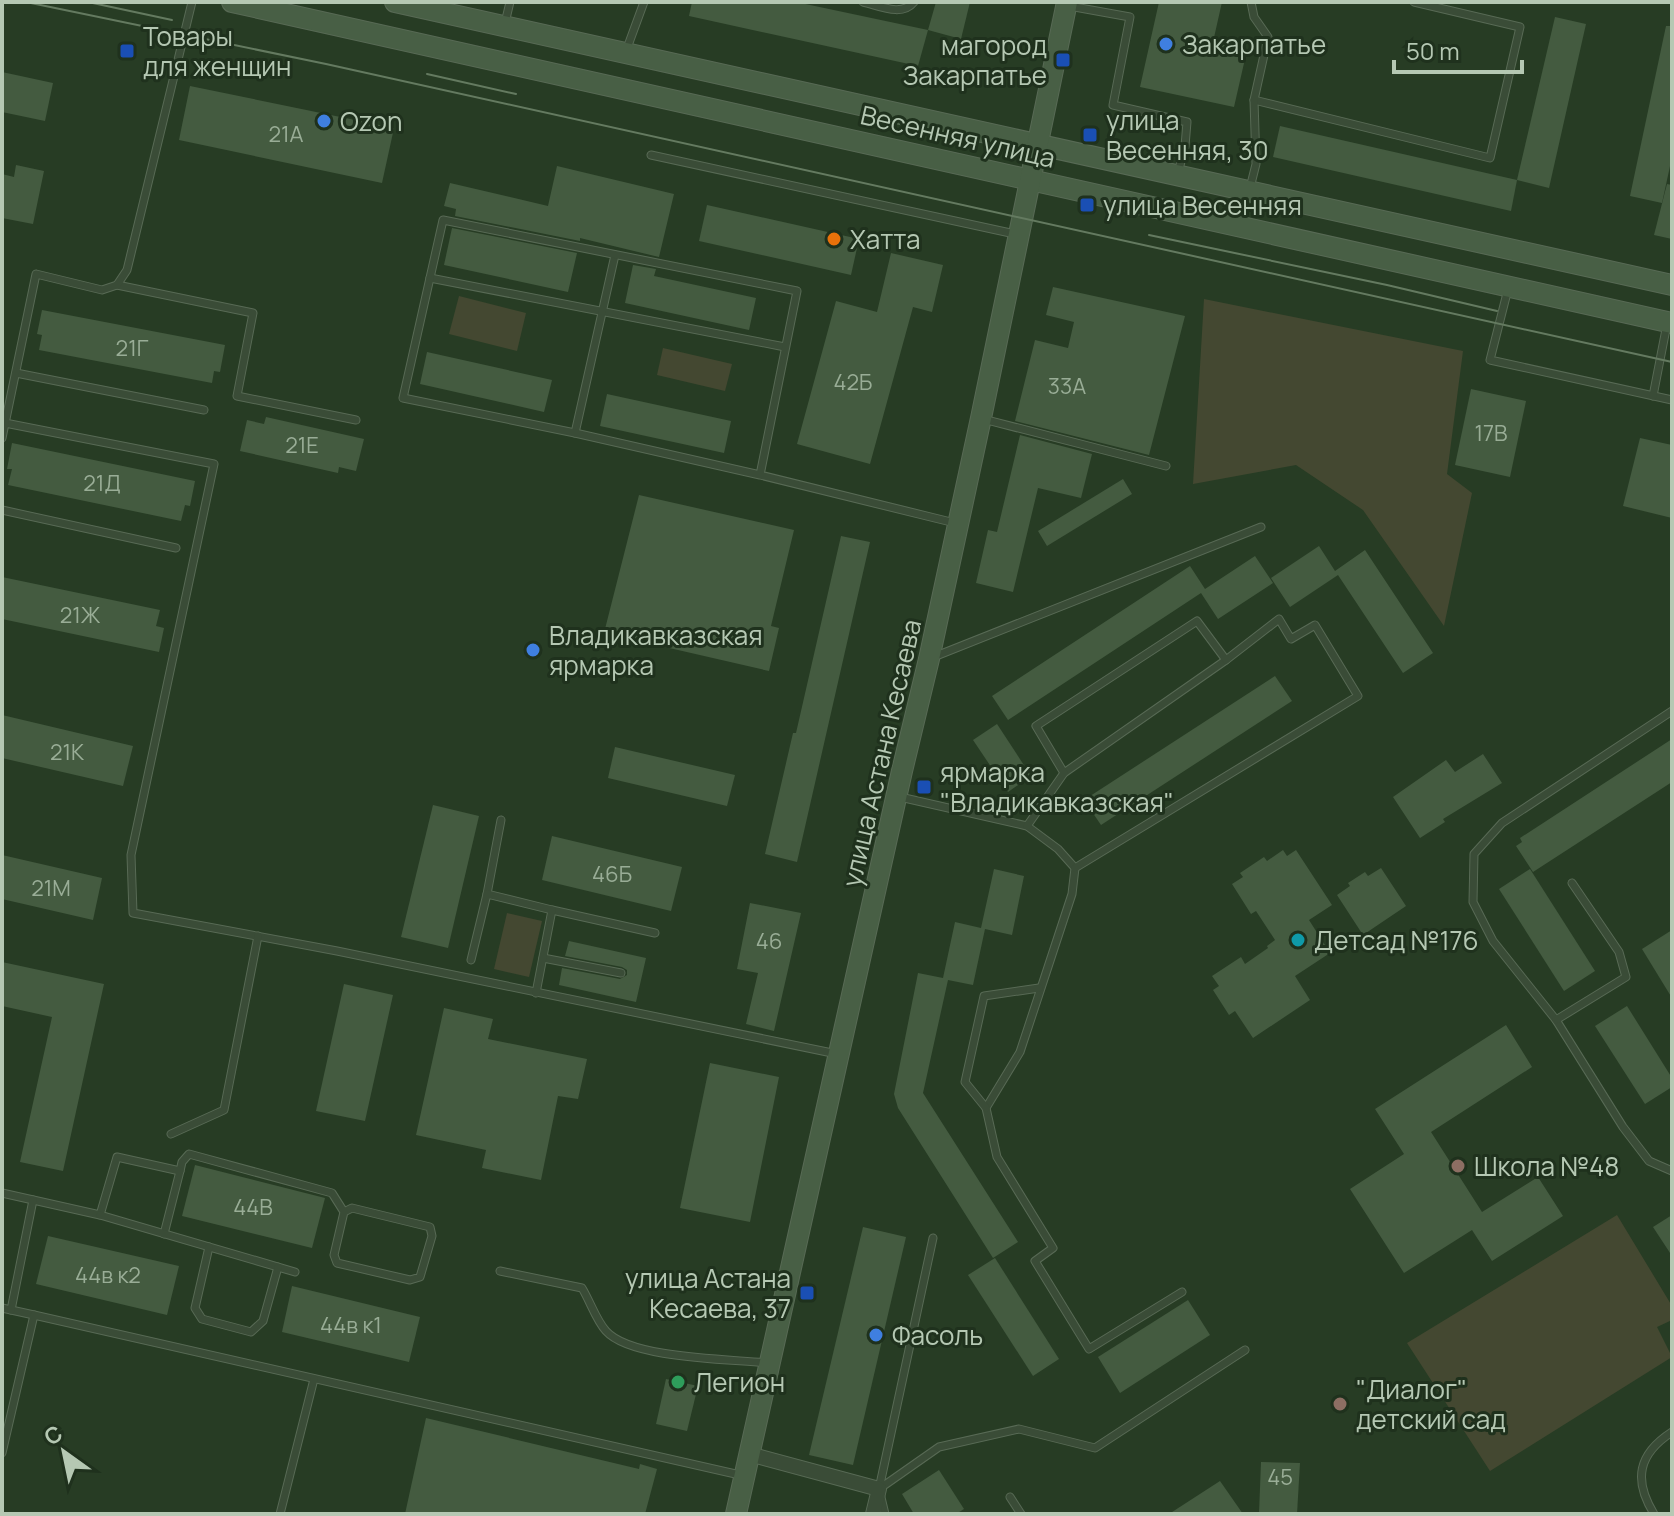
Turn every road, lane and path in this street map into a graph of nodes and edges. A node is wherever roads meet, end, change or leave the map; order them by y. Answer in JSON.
{"nodes":[{"id":1,"x":192,"y":2,"type":"edge"},
{"id":2,"x":232,"y":2,"type":"edge"},
{"id":3,"x":395,"y":2,"type":"edge"},
{"id":4,"x":510,"y":2,"type":"edge"},
{"id":5,"x":644,"y":2,"type":"edge"},
{"id":6,"x":863,"y":2,"type":"edge"},
{"id":7,"x":914,"y":2,"type":"edge"},
{"id":8,"x":1251,"y":2,"type":"edge"},
{"id":9,"x":1414,"y":2,"type":"edge"},
{"id":10,"x":1066,"y":4,"type":"edge"},
{"id":11,"x":504,"y":26,"type":"junction"},
{"id":12,"x":626,"y":53,"type":"junction"},
{"id":13,"x":1254,"y":100,"type":"junction"},
{"id":14,"x":1036,"y":144,"type":"junction"},
{"id":15,"x":651,"y":155,"type":"dead end"},
{"id":16,"x":1177,"y":175,"type":"junction"},
{"id":17,"x":1029,"y":179,"type":"junction"},
{"id":18,"x":1249,"y":191,"type":"junction"},
{"id":19,"x":1017,"y":234,"type":"junction"},
{"id":20,"x":615,"y":255,"type":"junction"},
{"id":21,"x":430,"y":278,"type":"junction"},
{"id":22,"x":117,"y":285,"type":"junction"},
{"id":23,"x":1672,"y":285,"type":"edge"},
{"id":24,"x":1508,"y":287,"type":"junction"},
{"id":25,"x":603,"y":311,"type":"junction"},
{"id":26,"x":1670,"y":323,"type":"edge"},
{"id":27,"x":785,"y":347,"type":"junction"},
{"id":28,"x":16,"y":373,"type":"junction"},
{"id":29,"x":1653,"y":396,"type":"junction"},
{"id":30,"x":1672,"y":400,"type":"edge"},
{"id":31,"x":204,"y":410,"type":"dead end"},
{"id":32,"x":981,"y":418,"type":"junction"},
{"id":33,"x":356,"y":420,"type":"dead end"},
{"id":34,"x":5,"y":423,"type":"junction"},
{"id":35,"x":575,"y":433,"type":"junction"},
{"id":36,"x":2,"y":438,"type":"edge"},
{"id":37,"x":1166,"y":466,"type":"dead end"},
{"id":38,"x":760,"y":475,"type":"junction"},
{"id":39,"x":2,"y":510,"type":"edge"},
{"id":40,"x":958,"y":524,"type":"junction"},
{"id":41,"x":1261,"y":527,"type":"dead end"},
{"id":42,"x":176,"y":548,"type":"dead end"},
{"id":43,"x":929,"y":659,"type":"junction"},
{"id":44,"x":1226,"y":660,"type":"junction"},
{"id":45,"x":1672,"y":711,"type":"edge"},
{"id":46,"x":1064,"y":773,"type":"junction"},
{"id":47,"x":898,"y":797,"type":"junction"},
{"id":48,"x":501,"y":820,"type":"dead end"},
{"id":49,"x":1027,"y":826,"type":"junction"},
{"id":50,"x":1075,"y":868,"type":"junction"},
{"id":51,"x":1572,"y":883,"type":"dead end"},
{"id":52,"x":487,"y":894,"type":"junction"},
{"id":53,"x":552,"y":910,"type":"junction"},
{"id":54,"x":655,"y":933,"type":"dead end"},
{"id":55,"x":258,"y":936,"type":"junction"},
{"id":56,"x":543,"y":958,"type":"junction"},
{"id":57,"x":471,"y":960,"type":"dead end"},
{"id":58,"x":621,"y":973,"type":"dead end"},
{"id":59,"x":1039,"y":988,"type":"junction"},
{"id":60,"x":536,"y":993,"type":"junction"},
{"id":61,"x":1556,"y":1020,"type":"junction"},
{"id":62,"x":839,"y":1055,"type":"junction"},
{"id":63,"x":986,"y":1108,"type":"junction"},
{"id":64,"x":171,"y":1134,"type":"dead end"},
{"id":65,"x":180,"y":1171,"type":"junction"},
{"id":66,"x":1672,"y":1171,"type":"edge"},
{"id":67,"x":2,"y":1193,"type":"edge"},
{"id":68,"x":33,"y":1200,"type":"junction"},
{"id":69,"x":344,"y":1212,"type":"junction"},
{"id":70,"x":100,"y":1215,"type":"junction"},
{"id":71,"x":164,"y":1234,"type":"junction"},
{"id":72,"x":933,"y":1238,"type":"dead end"},
{"id":73,"x":209,"y":1247,"type":"junction"},
{"id":74,"x":278,"y":1267,"type":"junction"},
{"id":75,"x":500,"y":1271,"type":"dead end"},
{"id":76,"x":295,"y":1272,"type":"dead end"},
{"id":77,"x":1182,"y":1292,"type":"dead end"},
{"id":78,"x":6,"y":1309,"type":"edge"},
{"id":79,"x":34,"y":1315,"type":"junction"},
{"id":80,"x":1245,"y":1350,"type":"dead end"},
{"id":81,"x":770,"y":1363,"type":"junction"},
{"id":82,"x":314,"y":1379,"type":"junction"},
{"id":83,"x":1672,"y":1432,"type":"edge"},
{"id":84,"x":2,"y":1453,"type":"edge"},
{"id":85,"x":749,"y":1454,"type":"junction"},
{"id":86,"x":745,"y":1476,"type":"junction"},
{"id":87,"x":879,"y":1489,"type":"junction"},
{"id":88,"x":1010,"y":1497,"type":"dead end"},
{"id":89,"x":280,"y":1514,"type":"edge"},
{"id":90,"x":736,"y":1514,"type":"edge"},
{"id":91,"x":873,"y":1514,"type":"edge"},
{"id":92,"x":885,"y":1514,"type":"edge"},
{"id":93,"x":1021,"y":1514,"type":"edge"},
{"id":94,"x":1654,"y":1514,"type":"edge"}],
"edges":[{"from":1,"to":22,"type":"lane"},
{"from":2,"to":17,"type":"street","name":"Весенняя улица"},
{"from":3,"to":11,"type":"street","name":"Весенняя улица"},
{"from":4,"to":11,"type":"lane"},
{"from":5,"to":12,"type":"lane"},
{"from":6,"to":7,"type":"lane"},
{"from":8,"to":13,"type":"lane"},
{"from":9,"to":13,"type":"lane"},
{"from":10,"to":14,"type":"street","name":"улица Астана Кесаева"},
{"from":10,"to":16,"type":"lane"},
{"from":11,"to":12,"type":"street","name":"Весенняя улица"},
{"from":12,"to":14,"type":"street","name":"Весенняя улица"},
{"from":13,"to":18,"type":"lane"},
{"from":14,"to":16,"type":"street","name":"Весенняя улица"},
{"from":14,"to":17,"type":"street","name":"улица Астана Кесаева"},
{"from":15,"to":19,"type":"lane"},
{"from":16,"to":18,"type":"street","name":"Весенняя улица"},
{"from":17,"to":19,"type":"street","name":"улица Астана Кесаева"},
{"from":17,"to":24,"type":"street","name":"Весенняя улица"},
{"from":18,"to":23,"type":"street","name":"Весенняя улица"},
{"from":19,"to":32,"type":"street","name":"улица Астана Кесаева"},
{"from":20,"to":21,"type":"lane"},
{"from":20,"to":25,"type":"lane"},
{"from":20,"to":27,"type":"lane"},
{"from":21,"to":25,"type":"lane"},
{"from":21,"to":35,"type":"lane"},
{"from":22,"to":28,"type":"lane"},
{"from":22,"to":33,"type":"lane"},
{"from":24,"to":26,"type":"street","name":"Весенняя улица"},
{"from":24,"to":29,"type":"lane"},
{"from":25,"to":27,"type":"lane"},
{"from":25,"to":35,"type":"lane"},
{"from":26,"to":29,"type":"lane"},
{"from":27,"to":38,"type":"lane"},
{"from":28,"to":31,"type":"lane"},
{"from":28,"to":34,"type":"lane"},
{"from":29,"to":30,"type":"lane"},
{"from":32,"to":37,"type":"lane"},
{"from":32,"to":40,"type":"street","name":"улица Астана Кесаева"},
{"from":34,"to":36,"type":"lane"},
{"from":34,"to":55,"type":"lane"},
{"from":35,"to":38,"type":"lane"},
{"from":38,"to":40,"type":"lane"},
{"from":39,"to":42,"type":"lane"},
{"from":40,"to":43,"type":"street","name":"улица Астана Кесаева"},
{"from":41,"to":43,"type":"lane"},
{"from":43,"to":47,"type":"street","name":"улица Астана Кесаева"},
{"from":44,"to":46,"type":"lane"},
{"from":44,"to":46,"type":"lane"},
{"from":44,"to":50,"type":"lane"},
{"from":45,"to":61,"type":"lane"},
{"from":46,"to":49,"type":"lane"},
{"from":47,"to":49,"type":"lane"},
{"from":47,"to":62,"type":"street","name":"улица Астана Кесаева"},
{"from":48,"to":52,"type":"lane"},
{"from":49,"to":50,"type":"lane"},
{"from":50,"to":59,"type":"lane"},
{"from":51,"to":61,"type":"lane"},
{"from":52,"to":53,"type":"lane"},
{"from":52,"to":57,"type":"lane"},
{"from":53,"to":54,"type":"lane"},
{"from":53,"to":56,"type":"lane"},
{"from":55,"to":60,"type":"lane"},
{"from":55,"to":64,"type":"lane"},
{"from":56,"to":58,"type":"lane"},
{"from":56,"to":60,"type":"lane"},
{"from":59,"to":63,"type":"lane"},
{"from":59,"to":63,"type":"lane"},
{"from":60,"to":62,"type":"lane"},
{"from":61,"to":66,"type":"lane"},
{"from":62,"to":81,"type":"street","name":"улица Астана Кесаева"},
{"from":63,"to":77,"type":"lane"},
{"from":65,"to":69,"type":"lane"},
{"from":65,"to":70,"type":"lane"},
{"from":65,"to":71,"type":"lane"},
{"from":67,"to":68,"type":"lane"},
{"from":68,"to":70,"type":"lane"},
{"from":68,"to":78,"type":"lane"},
{"from":69,"to":69,"type":"lane"},
{"from":70,"to":71,"type":"lane"},
{"from":71,"to":73,"type":"lane"},
{"from":72,"to":87,"type":"lane"},
{"from":73,"to":74,"type":"lane"},
{"from":73,"to":74,"type":"lane"},
{"from":74,"to":76,"type":"lane"},
{"from":75,"to":81,"type":"lane"},
{"from":78,"to":79,"type":"lane"},
{"from":79,"to":82,"type":"lane"},
{"from":79,"to":84,"type":"lane"},
{"from":80,"to":87,"type":"lane"},
{"from":81,"to":85,"type":"street","name":"улица Астана Кесаева"},
{"from":82,"to":86,"type":"lane"},
{"from":82,"to":89,"type":"lane"},
{"from":83,"to":94,"type":"lane"},
{"from":85,"to":86,"type":"street","name":"улица Астана Кесаева"},
{"from":85,"to":87,"type":"street"},
{"from":86,"to":90,"type":"street","name":"улица Астана Кесаева"},
{"from":87,"to":91,"type":"street"},
{"from":87,"to":92,"type":"lane"},
{"from":88,"to":93,"type":"lane"}]}
